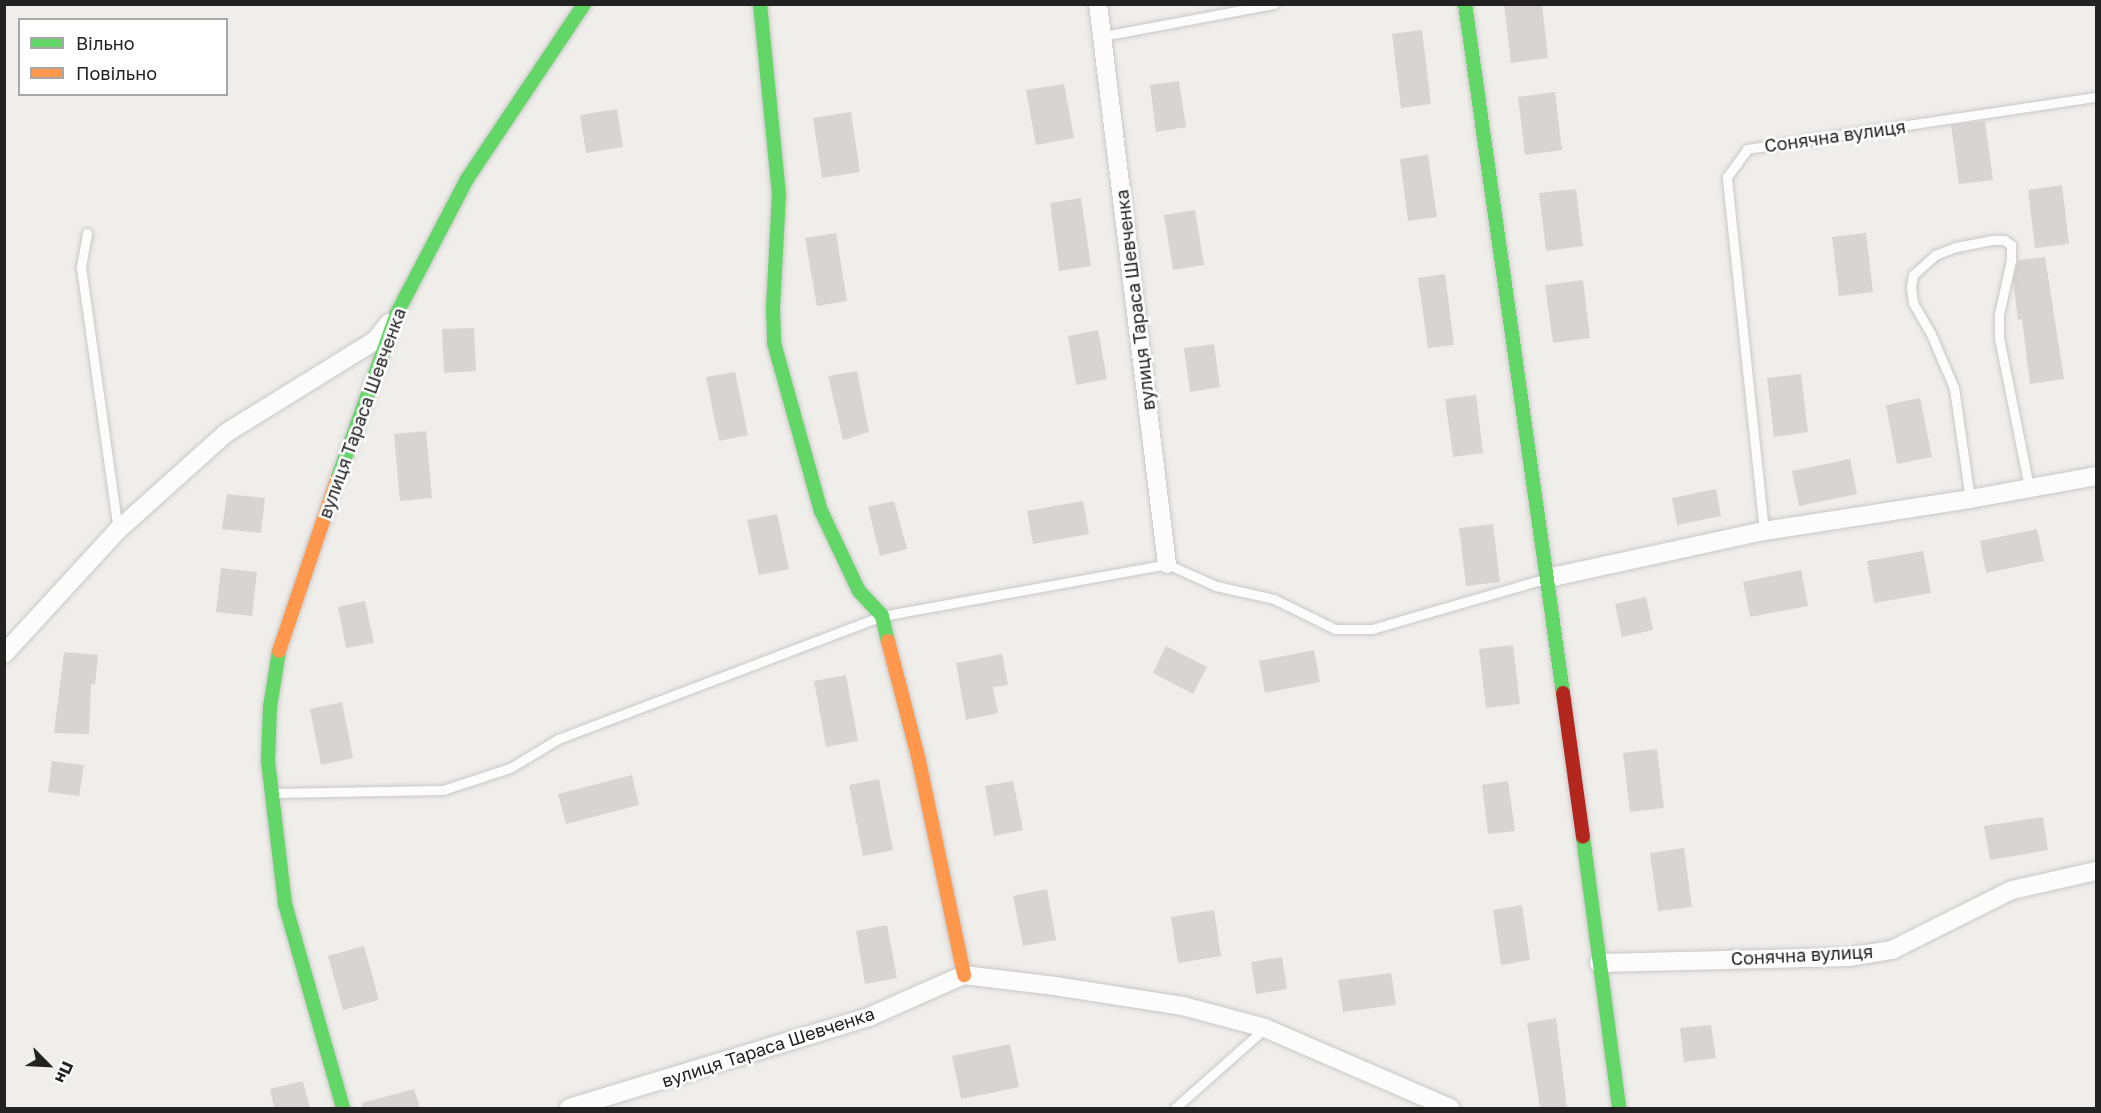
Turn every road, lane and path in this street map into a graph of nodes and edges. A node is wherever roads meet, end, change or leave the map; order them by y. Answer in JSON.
{"nodes":[{"id":1,"x":584,"y":4,"type":"edge"},
{"id":2,"x":760,"y":4,"type":"edge"},
{"id":3,"x":1098,"y":4,"type":"edge"},
{"id":4,"x":1275,"y":4,"type":"edge"},
{"id":5,"x":1465,"y":4,"type":"edge"},
{"id":6,"x":1103,"y":36,"type":"junction"},
{"id":7,"x":2097,"y":97,"type":"edge"},
{"id":8,"x":87,"y":233,"type":"dead end"},
{"id":9,"x":397,"y":313,"type":"junction"},
{"id":10,"x":2097,"y":476,"type":"edge"},
{"id":11,"x":2029,"y":487,"type":"junction"},
{"id":12,"x":1970,"y":499,"type":"junction"},
{"id":13,"x":118,"y":530,"type":"junction"},
{"id":14,"x":1764,"y":531,"type":"junction"},
{"id":15,"x":1167,"y":564,"type":"junction"},
{"id":16,"x":1548,"y":578,"type":"junction"},
{"id":17,"x":882,"y":616,"type":"junction"},
{"id":18,"x":4,"y":654,"type":"edge"},
{"id":19,"x":272,"y":793,"type":"junction"},
{"id":20,"x":2097,"y":871,"type":"edge"},
{"id":21,"x":1599,"y":963,"type":"junction"},
{"id":22,"x":964,"y":975,"type":"junction"},
{"id":23,"x":1265,"y":1028,"type":"junction"},
{"id":24,"x":343,"y":1108,"type":"edge"},
{"id":25,"x":569,"y":1108,"type":"edge"},
{"id":26,"x":1175,"y":1108,"type":"edge"},
{"id":27,"x":1450,"y":1108,"type":"edge"},
{"id":28,"x":1619,"y":1108,"type":"edge"}],
"edges":[{"from":1,"to":9,"type":"street","name":"вулиця Тараса Шевченка"},
{"from":2,"to":17,"type":"street"},
{"from":3,"to":6,"type":"street","name":"вулиця Тараса Шевченка"},
{"from":4,"to":6,"type":"lane"},
{"from":5,"to":16,"type":"street"},
{"from":6,"to":15,"type":"street","name":"вулиця Тараса Шевченка"},
{"from":7,"to":14,"type":"lane","name":"Сонячна вулиця"},
{"from":8,"to":13,"type":"lane"},
{"from":9,"to":13,"type":"street"},
{"from":9,"to":19,"type":"street","name":"вулиця Тараса Шевченка"},
{"from":10,"to":11,"type":"street"},
{"from":11,"to":12,"type":"street"},
{"from":11,"to":12,"type":"lane"},
{"from":12,"to":14,"type":"street"},
{"from":13,"to":18,"type":"street"},
{"from":14,"to":16,"type":"street"},
{"from":15,"to":16,"type":"lane"},
{"from":15,"to":17,"type":"lane"},
{"from":16,"to":21,"type":"street"},
{"from":17,"to":19,"type":"lane"},
{"from":17,"to":22,"type":"street"},
{"from":19,"to":24,"type":"street","name":"вулиця Тараса Шевченка"},
{"from":20,"to":21,"type":"street","name":"Сонячна вулиця"},
{"from":21,"to":28,"type":"street"},
{"from":22,"to":23,"type":"street"},
{"from":22,"to":25,"type":"street","name":"вулиця Тараса Шевченка"},
{"from":23,"to":26,"type":"lane"},
{"from":23,"to":27,"type":"street"}]}
